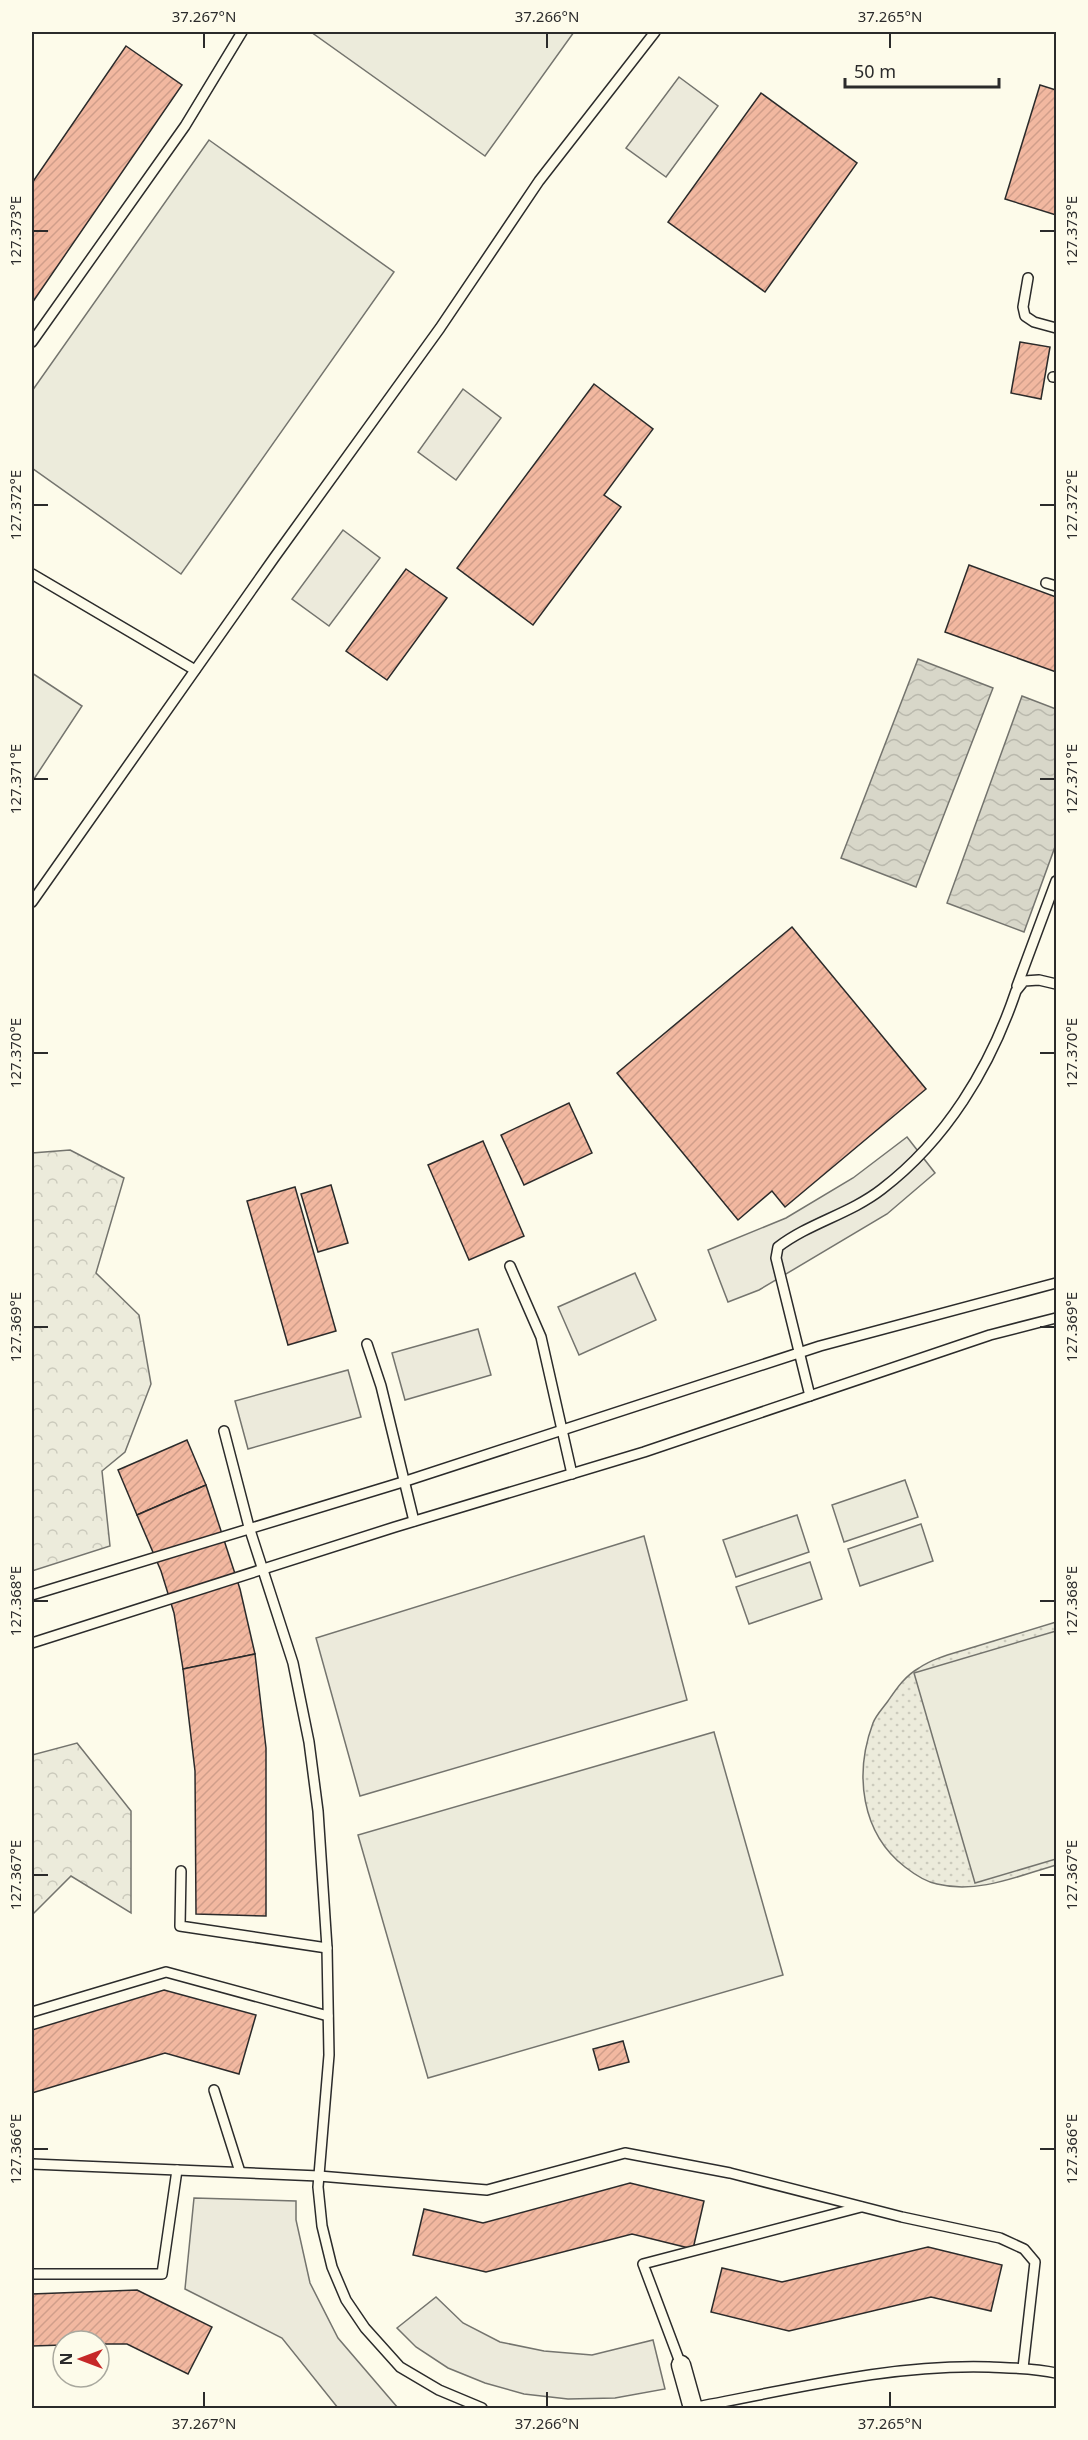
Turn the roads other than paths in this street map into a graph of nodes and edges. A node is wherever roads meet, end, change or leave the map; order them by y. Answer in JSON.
{"nodes":[{"id":1,"x":242,"y":32,"type":"edge"},
{"id":2,"x":650,"y":33,"type":"edge"},
{"id":3,"x":1028,"y":278,"type":"dead end"},
{"id":4,"x":1056,"y":328,"type":"edge"},
{"id":5,"x":32,"y":342,"type":"edge"},
{"id":6,"x":32,"y":574,"type":"edge"},
{"id":7,"x":1046,"y":582,"type":"dead end"},
{"id":8,"x":1056,"y":586,"type":"edge"},
{"id":9,"x":195,"y":670,"type":"junction"},
{"id":10,"x":1056,"y":881,"type":"edge"},
{"id":11,"x":32,"y":902,"type":"edge"},
{"id":12,"x":1056,"y":984,"type":"edge"},
{"id":13,"x":1016,"y":991,"type":"junction"},
{"id":14,"x":510,"y":1266,"type":"dead end"},
{"id":15,"x":1056,"y":1283,"type":"edge"},
{"id":16,"x":1056,"y":1317,"type":"edge"},
{"id":17,"x":367,"y":1344,"type":"dead end"},
{"id":18,"x":800,"y":1352,"type":"junction"},
{"id":19,"x":810,"y":1396,"type":"junction"},
{"id":20,"x":563,"y":1430,"type":"junction"},
{"id":21,"x":224,"y":1431,"type":"dead end"},
{"id":22,"x":572,"y":1474,"type":"junction"},
{"id":23,"x":406,"y":1481,"type":"junction"},
{"id":24,"x":414,"y":1521,"type":"junction"},
{"id":25,"x":249,"y":1527,"type":"junction"},
{"id":26,"x":263,"y":1570,"type":"junction"},
{"id":27,"x":32,"y":1594,"type":"edge"},
{"id":28,"x":32,"y":1643,"type":"edge"},
{"id":29,"x":181,"y":1871,"type":"dead end"},
{"id":30,"x":327,"y":1948,"type":"junction"},
{"id":31,"x":32,"y":2012,"type":"edge"},
{"id":32,"x":328,"y":2016,"type":"junction"},
{"id":33,"x":214,"y":2090,"type":"dead end"},
{"id":34,"x":32,"y":2164,"type":"edge"},
{"id":35,"x":177,"y":2170,"type":"junction"},
{"id":36,"x":240,"y":2172,"type":"junction"},
{"id":37,"x":319,"y":2176,"type":"junction"},
{"id":38,"x":862,"y":2207,"type":"junction"},
{"id":39,"x":32,"y":2274,"type":"edge"},
{"id":40,"x":681,"y":2365,"type":"joint"},
{"id":41,"x":1023,"y":2368,"type":"junction"},
{"id":42,"x":1056,"y":2373,"type":"edge"},
{"id":43,"x":692,"y":2408,"type":"edge"},
{"id":44,"x":482,"y":2409,"type":"edge"}],
"edges":[{"from":1,"to":5,"type":"lane"},
{"from":2,"to":9,"type":"lane"},
{"from":3,"to":4,"type":"lane"},
{"from":6,"to":9,"type":"lane"},
{"from":7,"to":8,"type":"lane"},
{"from":9,"to":11,"type":"lane"},
{"from":10,"to":13,"type":"lane"},
{"from":12,"to":13,"type":"lane"},
{"from":13,"to":18,"type":"lane"},
{"from":14,"to":20,"type":"lane"},
{"from":15,"to":18,"type":"lane"},
{"from":16,"to":19,"type":"lane"},
{"from":17,"to":23,"type":"lane"},
{"from":18,"to":19,"type":"lane"},
{"from":18,"to":20,"type":"lane"},
{"from":19,"to":22,"type":"lane"},
{"from":20,"to":22,"type":"lane"},
{"from":20,"to":23,"type":"lane"},
{"from":21,"to":25,"type":"lane"},
{"from":22,"to":24,"type":"lane"},
{"from":23,"to":24,"type":"lane"},
{"from":23,"to":25,"type":"lane"},
{"from":24,"to":26,"type":"lane"},
{"from":25,"to":26,"type":"lane"},
{"from":25,"to":27,"type":"lane"},
{"from":26,"to":28,"type":"lane"},
{"from":26,"to":30,"type":"lane"},
{"from":29,"to":30,"type":"lane"},
{"from":30,"to":32,"type":"lane"},
{"from":31,"to":32,"type":"lane"},
{"from":32,"to":37,"type":"lane"},
{"from":33,"to":36,"type":"lane"},
{"from":34,"to":35,"type":"lane"},
{"from":35,"to":36,"type":"lane"},
{"from":35,"to":39,"type":"lane"},
{"from":36,"to":37,"type":"lane"},
{"from":37,"to":38,"type":"lane"},
{"from":37,"to":44,"type":"lane"},
{"from":38,"to":40,"type":"lane"},
{"from":38,"to":41,"type":"lane"},
{"from":40,"to":43,"type":"street"},
{"from":41,"to":42,"type":"lane"},
{"from":41,"to":43,"type":"lane"}]}
